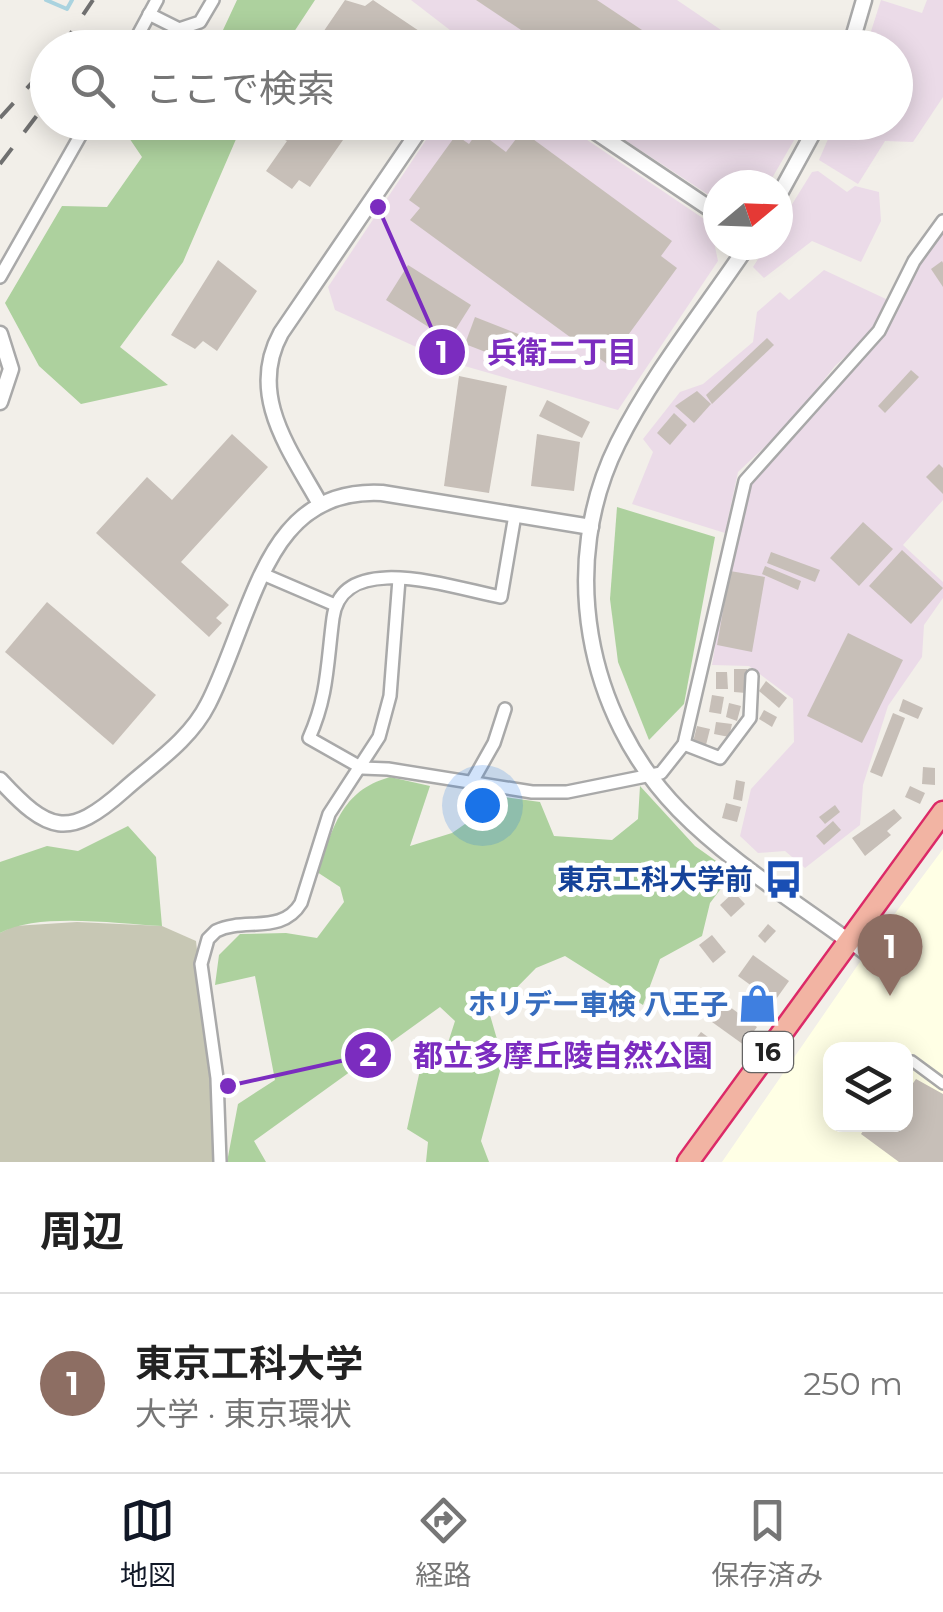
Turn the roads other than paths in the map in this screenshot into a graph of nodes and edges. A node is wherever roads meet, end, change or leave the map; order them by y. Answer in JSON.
{"nodes":[{"id":1,"x":157,"y":0,"type":"edge"},
{"id":2,"x":214,"y":0,"type":"edge"},
{"id":3,"x":864,"y":0,"type":"edge"},
{"id":4,"x":149,"y":14,"type":"junction"},
{"id":5,"x":140,"y":30,"type":"edge"},
{"id":6,"x":855,"y":30,"type":"edge"},
{"id":7,"x":78,"y":140,"type":"edge"},
{"id":8,"x":412,"y":140,"type":"edge"},
{"id":9,"x":609,"y":140,"type":"edge"},
{"id":10,"x":809,"y":140,"type":"edge"},
{"id":11,"x":793,"y":170,"type":"edge"},
{"id":12,"x":703,"y":204,"type":"edge"},
{"id":13,"x":943,"y":221,"type":"edge"},
{"id":14,"x":738,"y":260,"type":"edge"},
{"id":15,"x":0,"y":278,"type":"edge"},
{"id":16,"x":0,"y":334,"type":"edge"},
{"id":17,"x":0,"y":402,"type":"edge"},
{"id":18,"x":320,"y":504,"type":"junction"},
{"id":19,"x":515,"y":515,"type":"junction"},
{"id":20,"x":591,"y":527,"type":"junction"},
{"id":21,"x":264,"y":576,"type":"junction"},
{"id":22,"x":399,"y":579,"type":"junction"},
{"id":23,"x":335,"y":605,"type":"junction"},
{"id":24,"x":752,"y":676,"type":"dead end"},
{"id":25,"x":505,"y":709,"type":"dead end"},
{"id":26,"x":684,"y":744,"type":"junction"},
{"id":27,"x":362,"y":768,"type":"junction"},
{"id":28,"x":651,"y":777,"type":"junction"},
{"id":29,"x":0,"y":780,"type":"edge"},
{"id":30,"x":472,"y":782,"type":"junction"},
{"id":31,"x":943,"y":812,"type":"edge"},
{"id":32,"x":847,"y":940,"type":"junction"},
{"id":33,"x":871,"y":958,"type":"dead end"},
{"id":34,"x":913,"y":1061,"type":"edge"},
{"id":35,"x":943,"y":1084,"type":"edge"},
{"id":36,"x":220,"y":1162,"type":"edge"},
{"id":37,"x":688,"y":1162,"type":"edge"}],
"edges":[{"from":1,"to":4,"type":"street"},
{"from":2,"to":4,"type":"street"},
{"from":3,"to":6,"type":"street"},
{"from":4,"to":5,"type":"street"},
{"from":7,"to":15,"type":"street"},
{"from":8,"to":18,"type":"street"},
{"from":9,"to":12,"type":"street"},
{"from":10,"to":11,"type":"street"},
{"from":13,"to":26,"type":"street"},
{"from":14,"to":20,"type":"street"},
{"from":16,"to":17,"type":"street"},
{"from":18,"to":19,"type":"street"},
{"from":18,"to":21,"type":"street"},
{"from":19,"to":20,"type":"street"},
{"from":19,"to":22,"type":"street"},
{"from":20,"to":28,"type":"street"},
{"from":21,"to":23,"type":"street"},
{"from":21,"to":29,"type":"street"},
{"from":22,"to":23,"type":"street"},
{"from":22,"to":27,"type":"street"},
{"from":23,"to":27,"type":"street"},
{"from":24,"to":26,"type":"street"},
{"from":25,"to":30,"type":"street"},
{"from":26,"to":28,"type":"street"},
{"from":27,"to":30,"type":"street"},
{"from":27,"to":36,"type":"street"},
{"from":28,"to":30,"type":"street"},
{"from":28,"to":32,"type":"street"},
{"from":31,"to":32,"type":"highway","number":"16"},
{"from":32,"to":33,"type":"street"},
{"from":32,"to":37,"type":"highway","number":"16"},
{"from":34,"to":35,"type":"street"}]}
